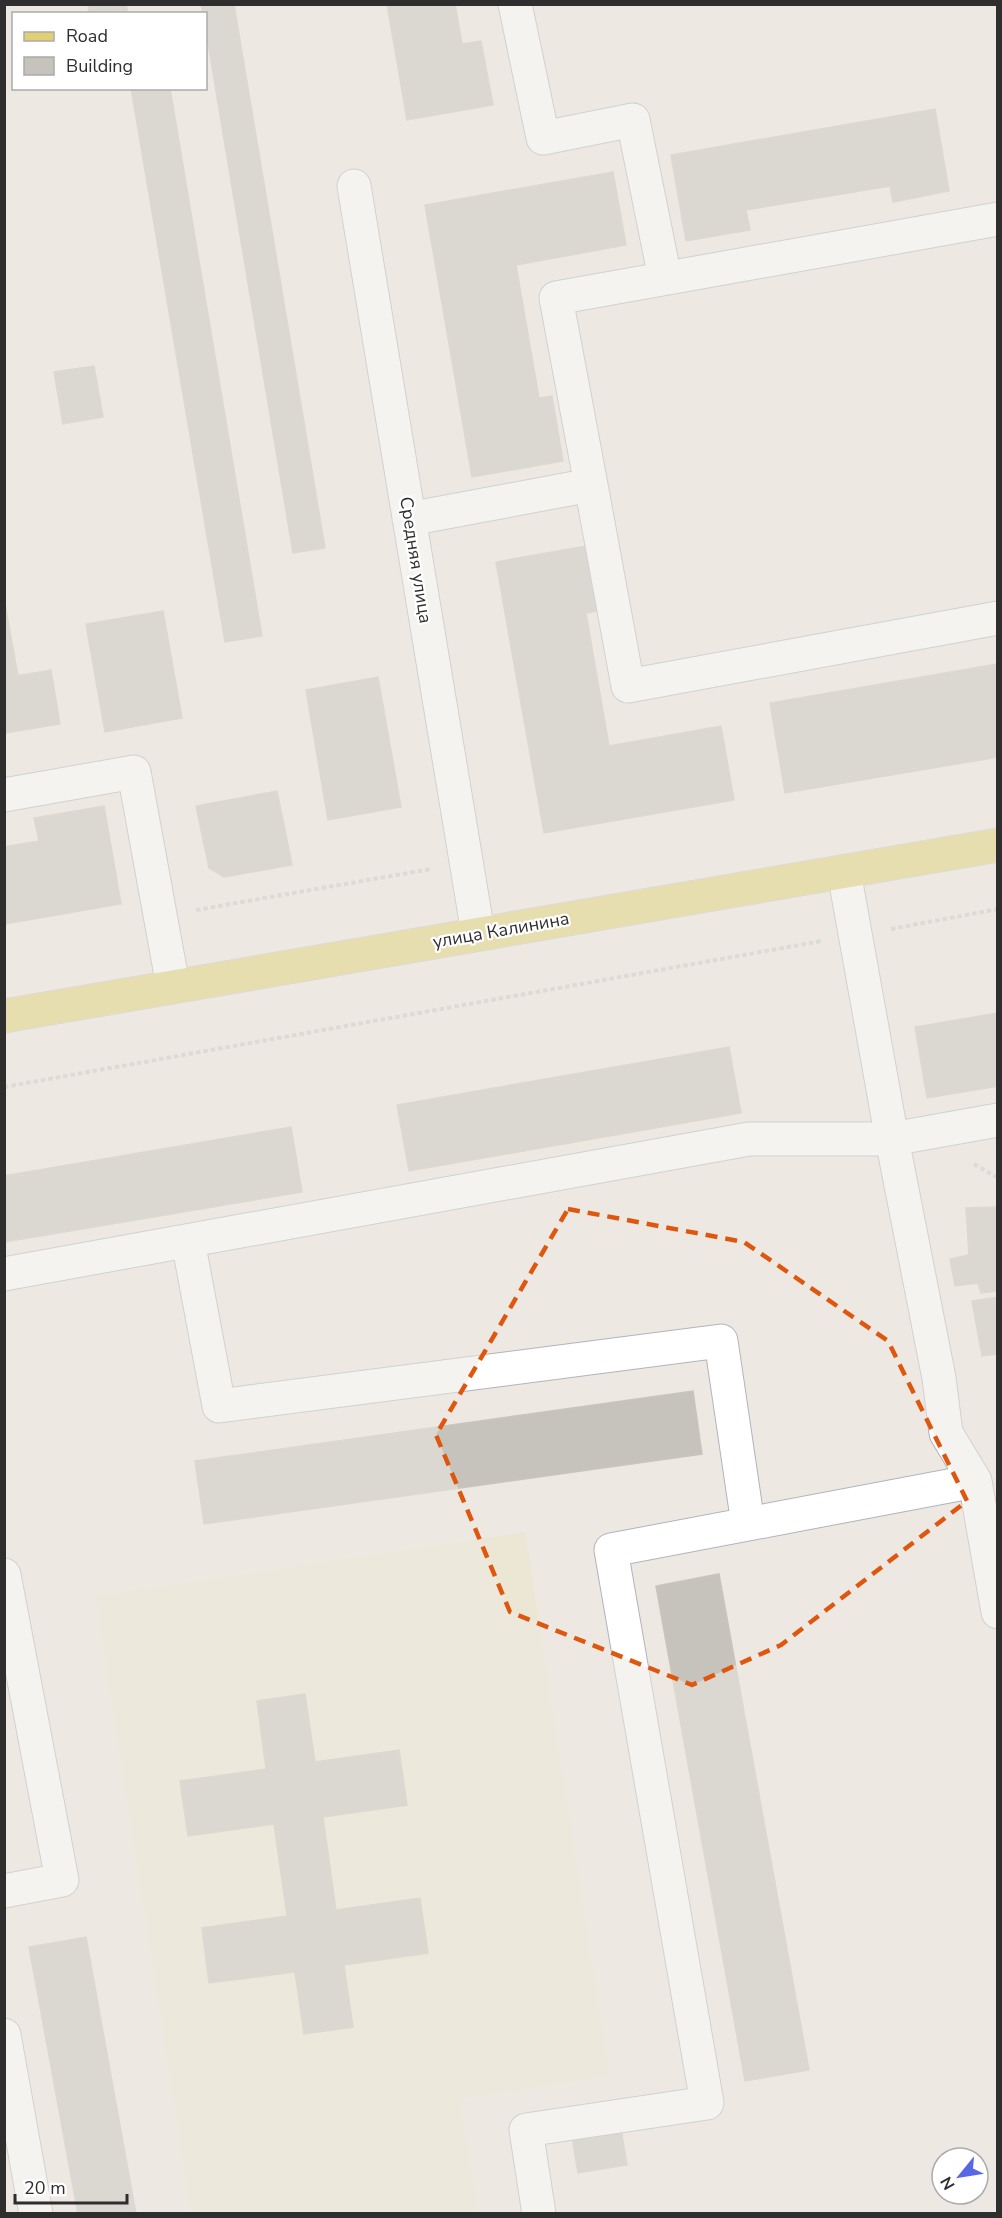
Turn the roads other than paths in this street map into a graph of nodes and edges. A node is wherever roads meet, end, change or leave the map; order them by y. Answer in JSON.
{"nodes":[{"id":1,"x":515,"y":4,"type":"edge"},
{"id":2,"x":354,"y":186,"type":"dead end"},
{"id":3,"x":998,"y":219,"type":"edge"},
{"id":4,"x":665,"y":278,"type":"junction"},
{"id":5,"x":591,"y":485,"type":"junction"},
{"id":6,"x":409,"y":519,"type":"junction"},
{"id":7,"x":998,"y":618,"type":"edge"},
{"id":8,"x":4,"y":795,"type":"edge"},
{"id":9,"x":998,"y":845,"type":"edge"},
{"id":10,"x":843,"y":872,"type":"junction"},
{"id":11,"x":478,"y":933,"type":"junction"},
{"id":12,"x":173,"y":986,"type":"junction"},
{"id":13,"x":4,"y":1016,"type":"edge"},
{"id":14,"x":998,"y":1120,"type":"edge"},
{"id":15,"x":892,"y":1139,"type":"junction"},
{"id":16,"x":188,"y":1241,"type":"junction"},
{"id":17,"x":4,"y":1274,"type":"edge"},
{"id":18,"x":975,"y":1481,"type":"junction"},
{"id":19,"x":748,"y":1524,"type":"junction"},
{"id":20,"x":4,"y":1575,"type":"edge"},
{"id":21,"x":998,"y":1612,"type":"edge"},
{"id":22,"x":4,"y":1891,"type":"edge"},
{"id":23,"x":4,"y":2035,"type":"edge"},
{"id":24,"x":36,"y":2214,"type":"edge"},
{"id":25,"x":539,"y":2214,"type":"edge"}],
"edges":[{"from":1,"to":4,"type":"street"},
{"from":2,"to":6,"type":"street","name":"Средняя улица"},
{"from":3,"to":4,"type":"street"},
{"from":4,"to":5,"type":"street"},
{"from":5,"to":6,"type":"street"},
{"from":5,"to":7,"type":"street"},
{"from":6,"to":11,"type":"street","name":"Средняя улица"},
{"from":8,"to":12,"type":"street"},
{"from":9,"to":10,"type":"main road","name":"улица Калинина"},
{"from":10,"to":11,"type":"main road","name":"улица Калинина"},
{"from":10,"to":15,"type":"street"},
{"from":11,"to":12,"type":"main road","name":"улица Калинина"},
{"from":12,"to":13,"type":"main road","name":"улица Калинина"},
{"from":14,"to":15,"type":"street"},
{"from":15,"to":16,"type":"street"},
{"from":15,"to":18,"type":"street"},
{"from":16,"to":17,"type":"street"},
{"from":16,"to":19,"type":"street"},
{"from":18,"to":19,"type":"street"},
{"from":18,"to":21,"type":"street"},
{"from":19,"to":25,"type":"street"},
{"from":20,"to":22,"type":"street"},
{"from":23,"to":24,"type":"street"}]}
